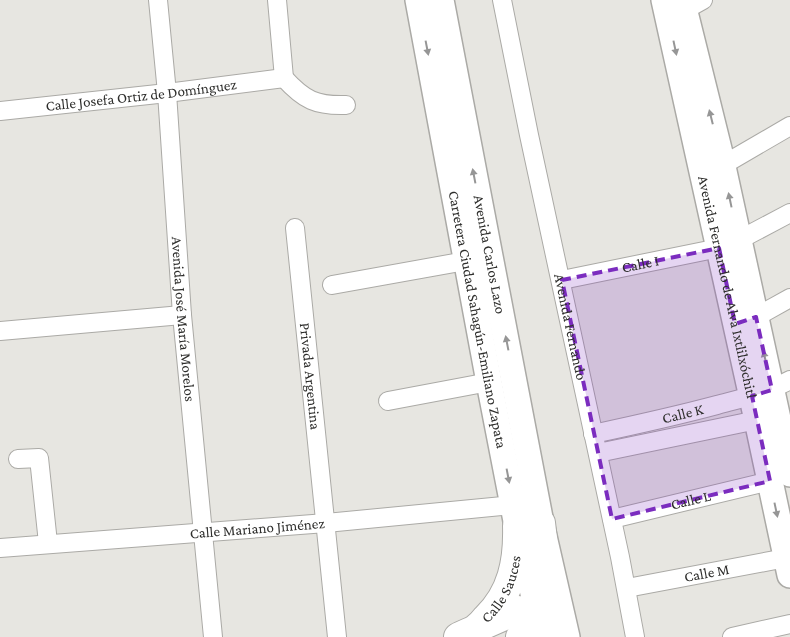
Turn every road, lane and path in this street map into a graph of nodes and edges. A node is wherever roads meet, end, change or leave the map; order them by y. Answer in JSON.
{"nodes":[{"id":1,"x":158,"y":0,"type":"edge"},
{"id":2,"x":277,"y":0,"type":"edge"},
{"id":3,"x":418,"y":0,"type":"edge"},
{"id":4,"x":441,"y":0,"type":"edge"},
{"id":5,"x":502,"y":0,"type":"edge"},
{"id":6,"x":684,"y":2,"type":"edge"},
{"id":7,"x":284,"y":78,"type":"junction"},
{"id":8,"x":167,"y":94,"type":"junction"},
{"id":9,"x":346,"y":105,"type":"dead end"},
{"id":10,"x":0,"y":111,"type":"edge"},
{"id":11,"x":790,"y":126,"type":"edge"},
{"id":12,"x":723,"y":165,"type":"junction"},
{"id":13,"x":790,"y":212,"type":"edge"},
{"id":14,"x":295,"y":228,"type":"dead end"},
{"id":15,"x":729,"y":244,"type":"junction"},
{"id":16,"x":478,"y":259,"type":"junction"},
{"id":17,"x":562,"y":280,"type":"junction"},
{"id":18,"x":332,"y":285,"type":"dead end"},
{"id":19,"x":790,"y":298,"type":"edge"},
{"id":20,"x":182,"y":315,"type":"junction"},
{"id":21,"x":745,"y":321,"type":"junction"},
{"id":22,"x":0,"y":331,"type":"edge"},
{"id":23,"x":489,"y":382,"type":"junction"},
{"id":24,"x":771,"y":389,"type":"edge"},
{"id":25,"x":388,"y":401,"type":"dead end"},
{"id":26,"x":758,"y":420,"type":"junction"},
{"id":27,"x":593,"y":434,"type":"junction"},
{"id":28,"x":598,"y":453,"type":"junction"},
{"id":29,"x":18,"y":459,"type":"dead end"},
{"id":30,"x":785,"y":472,"type":"edge"},
{"id":31,"x":528,"y":516,"type":"junction"},
{"id":32,"x":612,"y":519,"type":"junction"},
{"id":33,"x":326,"y":523,"type":"junction"},
{"id":34,"x":203,"y":532,"type":"junction"},
{"id":35,"x":48,"y":543,"type":"junction"},
{"id":36,"x":0,"y":548,"type":"edge"},
{"id":37,"x":788,"y":566,"type":"edge"},
{"id":38,"x":627,"y":588,"type":"junction"},
{"id":39,"x":790,"y":624,"type":"edge"},
{"id":40,"x":540,"y":626,"type":"edge"},
{"id":41,"x":467,"y":633,"type":"edge"},
{"id":42,"x":213,"y":637,"type":"edge"},
{"id":43,"x":337,"y":637,"type":"edge"},
{"id":44,"x":520,"y":637,"type":"edge"},
{"id":45,"x":553,"y":637,"type":"edge"},
{"id":46,"x":567,"y":637,"type":"edge"},
{"id":47,"x":635,"y":637,"type":"edge"},
{"id":48,"x":732,"y":637,"type":"edge"}],
"edges":[{"from":1,"to":8,"type":"street","name":"Avenida José María Morelos"},
{"from":2,"to":7,"type":"street"},
{"from":3,"to":16,"type":"main road","name":"Carretera Ciudad Sahagún-Emiliano Zapata","one_way":true},
{"from":16,"to":4,"type":"main road","name":"Avenida Carlos Lazo","one_way":true},
{"from":5,"to":17,"type":"street","name":"Avenida Fernando"},
{"from":12,"to":6,"type":"main road","name":"Avenida Fernando de Alva Ixtlilxóchitl","one_way":true},
{"from":6,"to":15,"type":"main road","name":"Avenida Fernando de Alva Ixtlilxóchitl","one_way":true},
{"from":7,"to":8,"type":"street","name":"Calle Josefa Ortiz de Domínguez"},
{"from":7,"to":9,"type":"street"},
{"from":8,"to":10,"type":"street","name":"Calle Josefa Ortiz de Domínguez"},
{"from":8,"to":20,"type":"street","name":"Avenida José María Morelos"},
{"from":11,"to":12,"type":"street"},
{"from":15,"to":12,"type":"main road","name":"Avenida Fernando de Alva Ixtlilxóchitl","one_way":true},
{"from":13,"to":15,"type":"street","name":"Calle I"},
{"from":14,"to":33,"type":"street","name":"Privada Argentina"},
{"from":15,"to":17,"type":"street","name":"Calle I"},
{"from":15,"to":21,"type":"main road","name":"Avenida Fernando de Alva Ixtlilxóchitl"},
{"from":16,"to":18,"type":"street"},
{"from":16,"to":23,"type":"main road","name":"Carretera Ciudad Sahagún-Emiliano Zapata"},
{"from":31,"to":16,"type":"main road","name":"Avenida Carlos Lazo","one_way":true},
{"from":17,"to":27,"type":"street","name":"Avenida Fernando"},
{"from":19,"to":21,"type":"street"},
{"from":20,"to":22,"type":"street"},
{"from":20,"to":34,"type":"street","name":"Avenida José María Morelos"},
{"from":21,"to":24,"type":"main road","name":"Avenida Fernando de Alva Ixtlilxóchitl"},
{"from":23,"to":25,"type":"street"},
{"from":23,"to":31,"type":"main road","name":"Carretera Ciudad Sahagún-Emiliano Zapata","one_way":true},
{"from":24,"to":26,"type":"main road","name":"Avenida Fernando de Alva Ixtlilxóchitl"},
{"from":24,"to":27,"type":"street","name":"Calle K"},
{"from":24,"to":30,"type":"main road","name":"Avenida Fernando de Alva Ixtlilxóchitl"},
{"from":26,"to":28,"type":"street"},
{"from":26,"to":30,"type":"main road","name":"Avenida Fernando de Alva Ixtlilxóchitl"},
{"from":27,"to":28,"type":"street","name":"Avenida Fernando"},
{"from":28,"to":32,"type":"street","name":"Avenida Fernando"},
{"from":29,"to":35,"type":"street"},
{"from":30,"to":32,"type":"street","name":"Calle L"},
{"from":30,"to":37,"type":"main road","name":"Avenida Fernando de Alva Ixtlilxóchitl","one_way":true},
{"from":31,"to":33,"type":"street","name":"Calle Mariano Jiménez"},
{"from":31,"to":40,"type":"main road"},
{"from":31,"to":41,"type":"main road","name":"Calle Sauces"},
{"from":31,"to":46,"type":"main road","name":"Carretera Ciudad Sahagún-Emiliano Zapata"},
{"from":32,"to":38,"type":"street","name":"Avenida Fernando"},
{"from":33,"to":34,"type":"street","name":"Calle Mariano Jiménez"},
{"from":33,"to":43,"type":"street","name":"Privada Argentina"},
{"from":34,"to":35,"type":"street","name":"Calle Mariano Jiménez"},
{"from":34,"to":42,"type":"street","name":"Avenida José María Morelos"},
{"from":35,"to":36,"type":"street","name":"Calle Mariano Jiménez"},
{"from":37,"to":38,"type":"street","name":"Calle M"},
{"from":38,"to":47,"type":"street","name":"Avenida Fernando"},
{"from":39,"to":48,"type":"street"},
{"from":40,"to":41,"type":"main road"},
{"from":40,"to":44,"type":"main road"},
{"from":40,"to":45,"type":"main road"}]}
